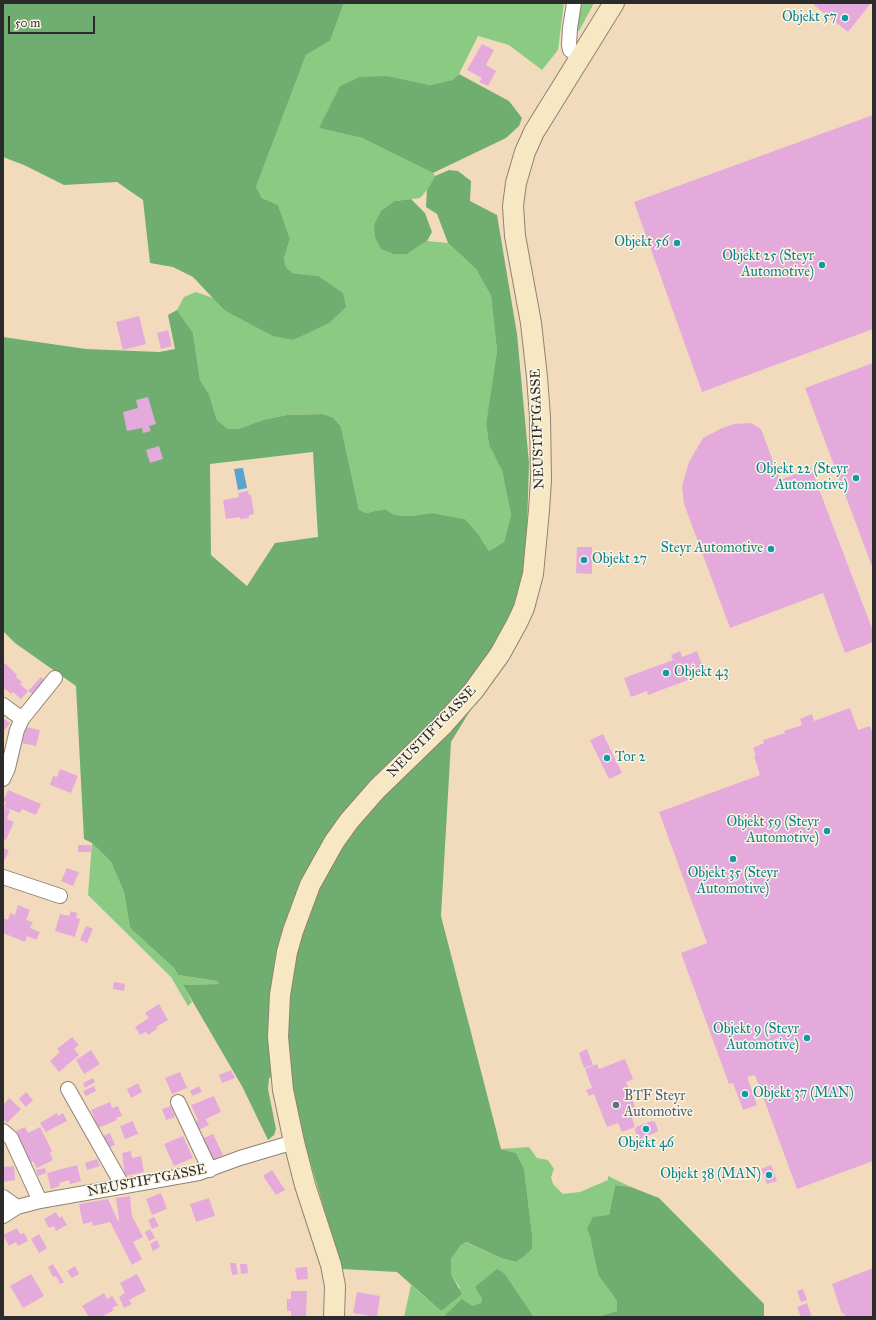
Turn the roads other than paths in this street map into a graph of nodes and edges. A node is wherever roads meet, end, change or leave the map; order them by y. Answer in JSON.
{"nodes":[{"id":1,"x":574,"y":3,"type":"edge"},
{"id":2,"x":614,"y":3,"type":"edge"},
{"id":3,"x":580,"y":57,"type":"junction"},
{"id":4,"x":55,"y":678,"type":"dead end"},
{"id":5,"x":3,"y":704,"type":"edge"},
{"id":6,"x":22,"y":719,"type":"junction"},
{"id":7,"x":3,"y":779,"type":"edge"},
{"id":8,"x":3,"y":877,"type":"edge"},
{"id":9,"x":60,"y":896,"type":"dead end"},
{"id":10,"x":68,"y":1089,"type":"dead end"},
{"id":11,"x":178,"y":1102,"type":"dead end"},
{"id":12,"x":3,"y":1131,"type":"edge"},
{"id":13,"x":294,"y":1142,"type":"junction"},
{"id":14,"x":210,"y":1170,"type":"junction"},
{"id":15,"x":121,"y":1186,"type":"junction"},
{"id":16,"x":3,"y":1197,"type":"edge"},
{"id":17,"x":40,"y":1201,"type":"junction"},
{"id":18,"x":17,"y":1207,"type":"junction"},
{"id":19,"x":3,"y":1216,"type":"edge"},
{"id":20,"x":334,"y":1317,"type":"edge"}],
"edges":[{"from":1,"to":3,"type":"street"},
{"from":2,"to":3,"type":"street","name":"NEUSTIFTGASSE"},
{"from":3,"to":13,"type":"street","name":"NEUSTIFTGASSE"},
{"from":4,"to":6,"type":"street"},
{"from":5,"to":6,"type":"street"},
{"from":6,"to":7,"type":"street"},
{"from":8,"to":9,"type":"street"},
{"from":10,"to":15,"type":"street"},
{"from":11,"to":14,"type":"street"},
{"from":12,"to":17,"type":"street"},
{"from":13,"to":14,"type":"street","name":"NEUSTIFTGASSE"},
{"from":13,"to":20,"type":"street"},
{"from":14,"to":15,"type":"street","name":"NEUSTIFTGASSE"},
{"from":15,"to":17,"type":"street","name":"NEUSTIFTGASSE"},
{"from":16,"to":18,"type":"street"},
{"from":17,"to":18,"type":"street","name":"NEUSTIFTGASSE"},
{"from":18,"to":19,"type":"street","name":"NEUSTIFTGASSE"}]}
